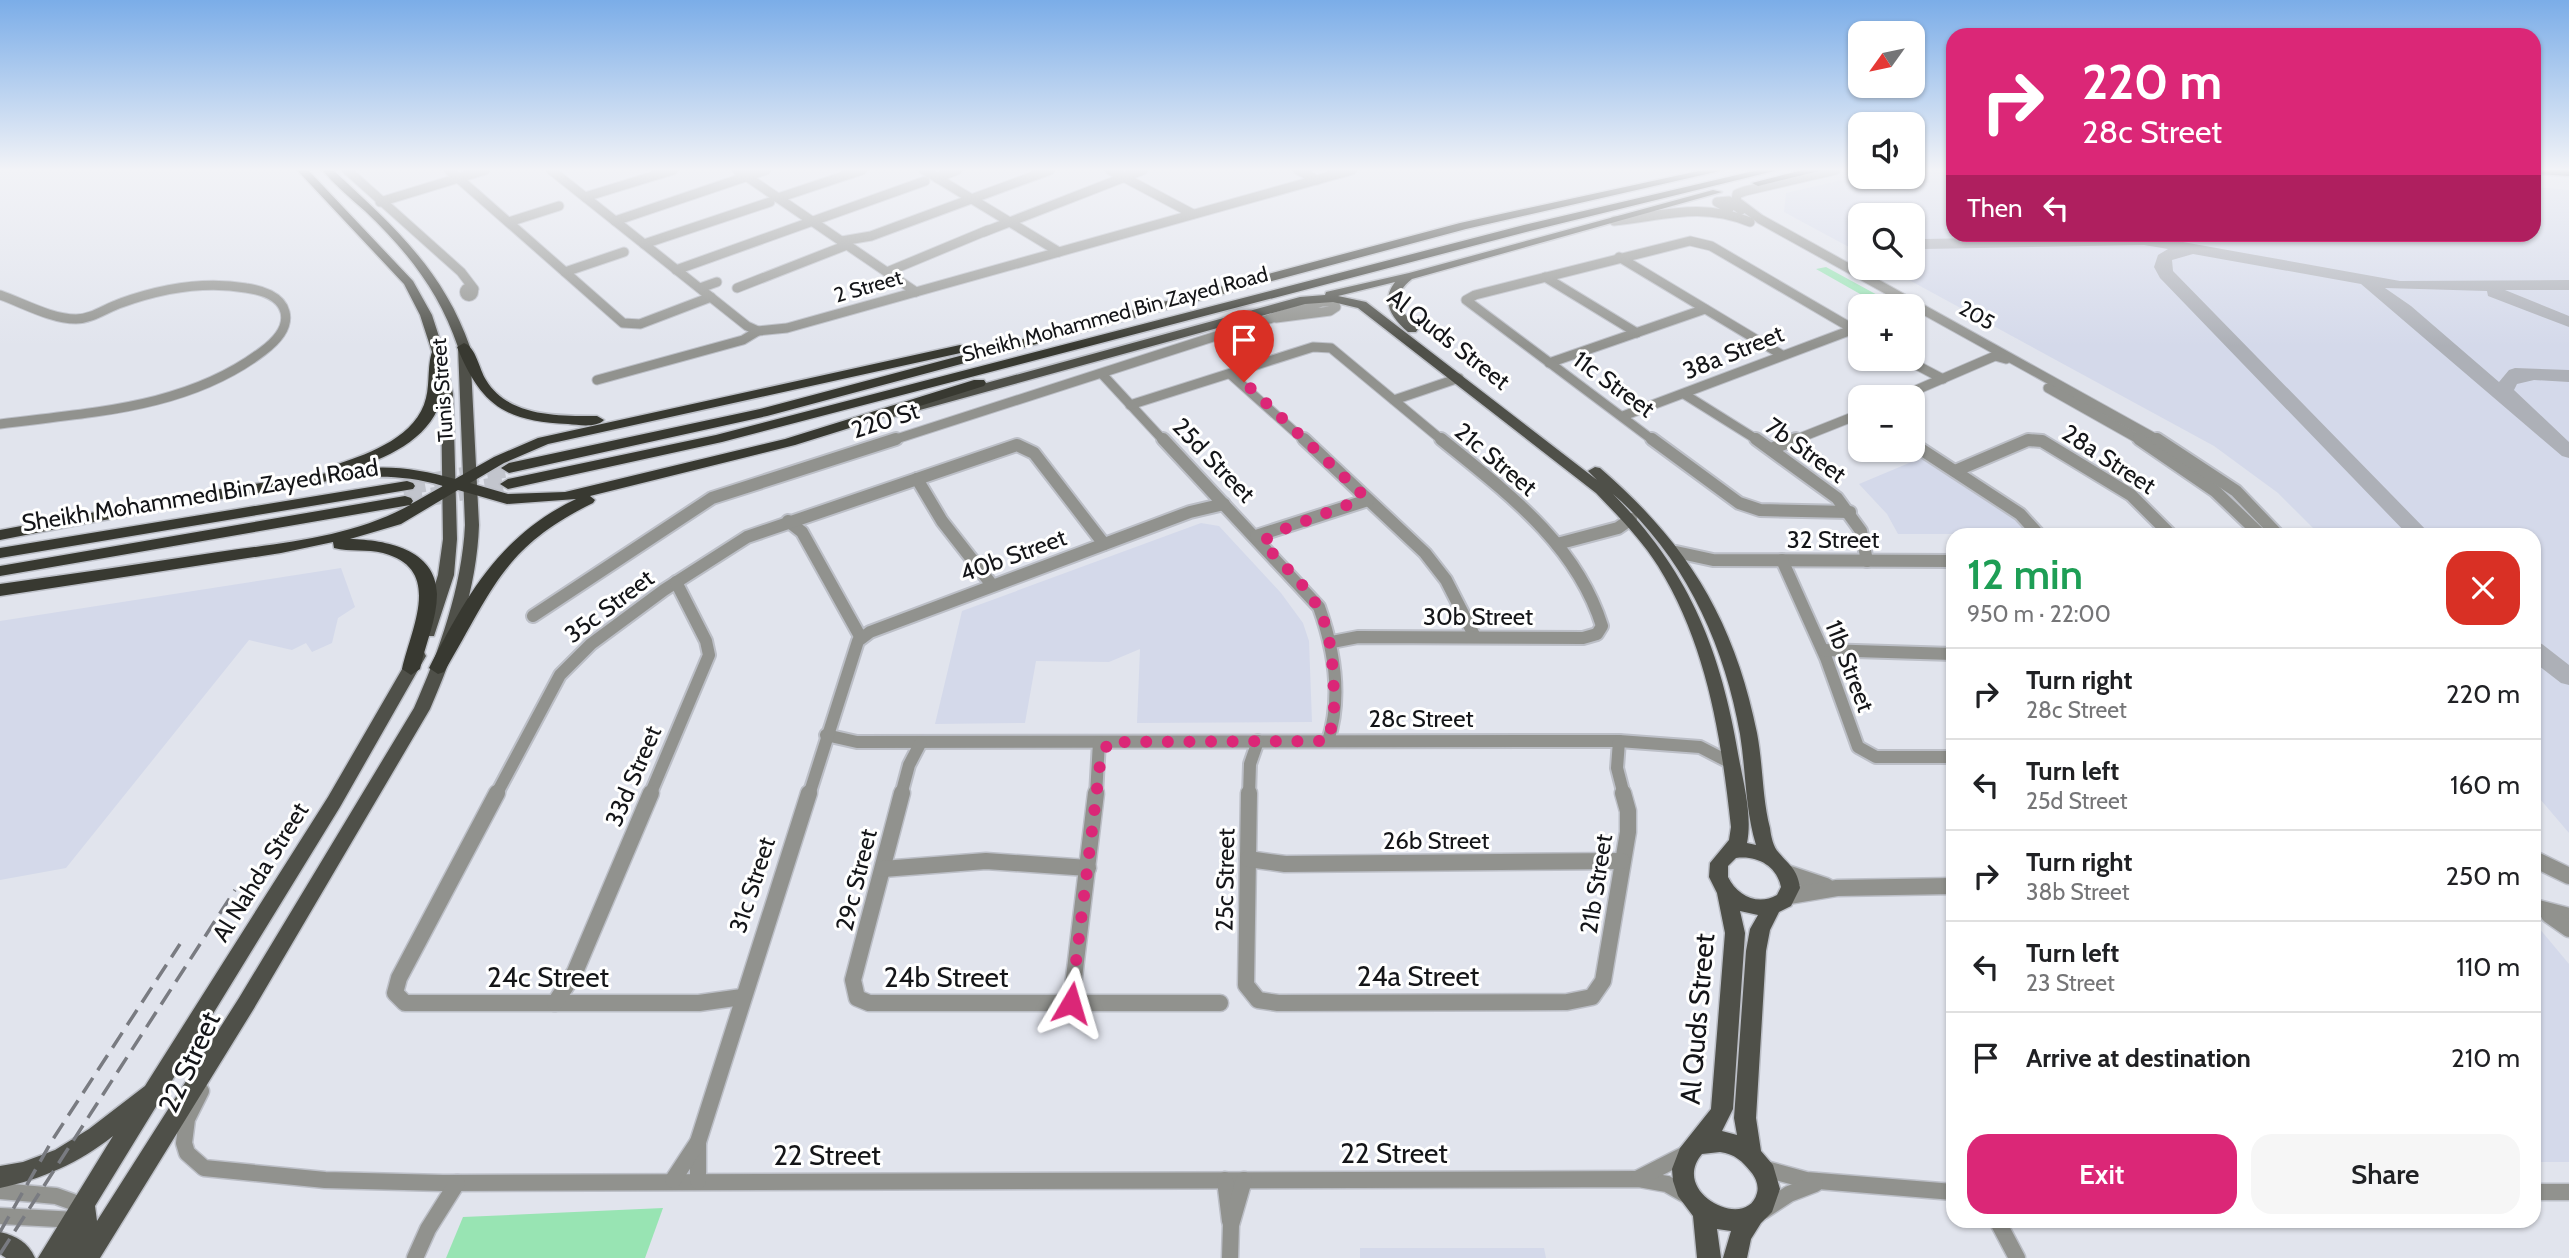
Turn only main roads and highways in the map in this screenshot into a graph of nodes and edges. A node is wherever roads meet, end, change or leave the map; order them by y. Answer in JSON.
{"nodes":[{"id":1,"x":358,"y":229,"type":"edge"},
{"id":2,"x":386,"y":229,"type":"edge"},
{"id":3,"x":1454,"y":229,"type":"edge"},
{"id":4,"x":1525,"y":229,"type":"edge"},
{"id":5,"x":1585,"y":229,"type":"edge"},
{"id":6,"x":1420,"y":272,"type":"junction"},
{"id":7,"x":1315,"y":298,"type":"junction"},
{"id":8,"x":1121,"y":316,"type":"junction"},
{"id":9,"x":1379,"y":316,"type":"junction"},
{"id":10,"x":1135,"y":332,"type":"junction"},
{"id":11,"x":1418,"y":335,"type":"junction"},
{"id":12,"x":464,"y":347,"type":"junction"},
{"id":13,"x":438,"y":352,"type":"junction"},
{"id":14,"x":687,"y":409,"type":"junction"},
{"id":15,"x":854,"y":422,"type":"junction"},
{"id":16,"x":528,"y":446,"type":"junction"},
{"id":17,"x":509,"y":468,"type":"tunnel mouth"},
{"id":18,"x":389,"y":469,"type":"junction"},
{"id":19,"x":666,"y":474,"type":"junction"},
{"id":20,"x":282,"y":483,"type":"junction"},
{"id":21,"x":508,"y":484,"type":"tunnel mouth"},
{"id":22,"x":459,"y":485,"type":"junction"},
{"id":23,"x":1601,"y":490,"type":"junction"},
{"id":24,"x":524,"y":500,"type":"junction"},
{"id":25,"x":377,"y":527,"type":"junction"},
{"id":26,"x":1660,"y":531,"type":"junction"},
{"id":27,"x":0,"y":536,"type":"edge"},
{"id":28,"x":281,"y":548,"type":"junction"},
{"id":29,"x":0,"y":553,"type":"edge"},
{"id":30,"x":0,"y":571,"type":"edge"},
{"id":31,"x":0,"y":590,"type":"edge"},
{"id":32,"x":438,"y":668,"type":"junction"},
{"id":33,"x":411,"y":669,"type":"junction"},
{"id":34,"x":1730,"y":853,"type":"junction"},
{"id":35,"x":1771,"y":858,"type":"junction"},
{"id":36,"x":1726,"y":893,"type":"junction"},
{"id":37,"x":1780,"y":901,"type":"junction"},
{"id":38,"x":158,"y":1086,"type":"junction"},
{"id":39,"x":1695,"y":1148,"type":"junction"},
{"id":40,"x":1757,"y":1161,"type":"junction"},
{"id":41,"x":0,"y":1177,"type":"edge"},
{"id":42,"x":1699,"y":1205,"type":"junction"},
{"id":43,"x":1756,"y":1216,"type":"junction"},
{"id":44,"x":89,"y":1217,"type":"junction"},
{"id":45,"x":0,"y":1243,"type":"edge"},
{"id":46,"x":23,"y":1258,"type":"edge"},
{"id":47,"x":50,"y":1258,"type":"edge"},
{"id":48,"x":69,"y":1258,"type":"edge"},
{"id":49,"x":87,"y":1258,"type":"edge"},
{"id":50,"x":1709,"y":1258,"type":"edge"},
{"id":51,"x":1735,"y":1258,"type":"edge"}],
"edges":[{"from":1,"to":13,"type":"main road","name":"Tunis Street"},
{"from":2,"to":12,"type":"main road","name":"Tunis Street"},
{"from":3,"to":8,"type":"highway","name":"Sheikh Mohammed Bin Zayed Road"},
{"from":4,"to":10,"type":"highway","name":"Sheikh Mohammed Bin Zayed Road"},
{"from":5,"to":6,"type":"main road","name":"Al Quds Street"},
{"from":6,"to":7,"type":"main road"},
{"from":6,"to":11,"type":"main road","name":"Al Quds Street"},
{"from":7,"to":9,"type":"main road","name":"Al Quds Street"},
{"from":7,"to":15,"type":"main road","name":"Al Quds Street"},
{"from":8,"to":14,"type":"highway"},
{"from":8,"to":17,"type":"highway","name":"Sheikh Mohammed Bin Zayed Road"},
{"from":9,"to":11,"type":"main road"},
{"from":9,"to":23,"type":"main road","name":"Al Quds Street"},
{"from":10,"to":15,"type":"highway"},
{"from":10,"to":21,"type":"highway","name":"Sheikh Mohammed Bin Zayed Road"},
{"from":11,"to":26,"type":"main road","name":"Al Quds Street"},
{"from":12,"to":14,"type":"highway"},
{"from":12,"to":22,"type":"main road","name":"Tunis Street"},
{"from":13,"to":20,"type":"highway"},
{"from":13,"to":22,"type":"main road","name":"Tunis Street"},
{"from":14,"to":16,"type":"highway"},
{"from":15,"to":19,"type":"highway"},
{"from":16,"to":22,"type":"highway"},
{"from":16,"to":24,"type":"highway"},
{"from":18,"to":20,"type":"highway"},
{"from":18,"to":22,"type":"highway"},
{"from":18,"to":25,"type":"highway"},
{"from":19,"to":24,"type":"highway"},
{"from":19,"to":32,"type":"highway"},
{"from":20,"to":27,"type":"highway"},
{"from":22,"to":24,"type":"highway"},
{"from":22,"to":25,"type":"highway"},
{"from":22,"to":32,"type":"main road","name":"Al Nahda Street"},
{"from":22,"to":33,"type":"main road","name":"Al Nahda Street"},
{"from":23,"to":26,"type":"main road"},
{"from":23,"to":34,"type":"main road","name":"Al Quds Street"},
{"from":25,"to":28,"type":"highway"},
{"from":26,"to":35,"type":"main road","name":"Al Quds Street"},
{"from":28,"to":31,"type":"highway"},
{"from":28,"to":33,"type":"highway"},
{"from":29,"to":30,"type":"highway","name":"Sheikh Mohammed Bin Zayed Road"},
{"from":32,"to":44,"type":"main road","name":"Al Nahda Street"},
{"from":33,"to":38,"type":"main road","name":"Al Nahda Street"},
{"from":34,"to":35,"type":"main road"},
{"from":34,"to":36,"type":"main road"},
{"from":35,"to":37,"type":"main road"},
{"from":36,"to":37,"type":"main road"},
{"from":36,"to":39,"type":"main road","name":"Al Quds Street"},
{"from":37,"to":40,"type":"main road","name":"Al Quds Street"},
{"from":38,"to":41,"type":"main road"},
{"from":38,"to":44,"type":"main road","name":"Al Nahda Street"},
{"from":39,"to":40,"type":"main road"},
{"from":39,"to":42,"type":"main road"},
{"from":40,"to":43,"type":"main road"},
{"from":42,"to":43,"type":"main road"},
{"from":42,"to":50,"type":"main road"},
{"from":43,"to":51,"type":"main road"},
{"from":44,"to":47,"type":"main road","name":"Al Nahda Street"},
{"from":44,"to":48,"type":"main road"},
{"from":44,"to":49,"type":"main road","name":"Al Nahda Street"},
{"from":45,"to":46,"type":"main road"}]}
